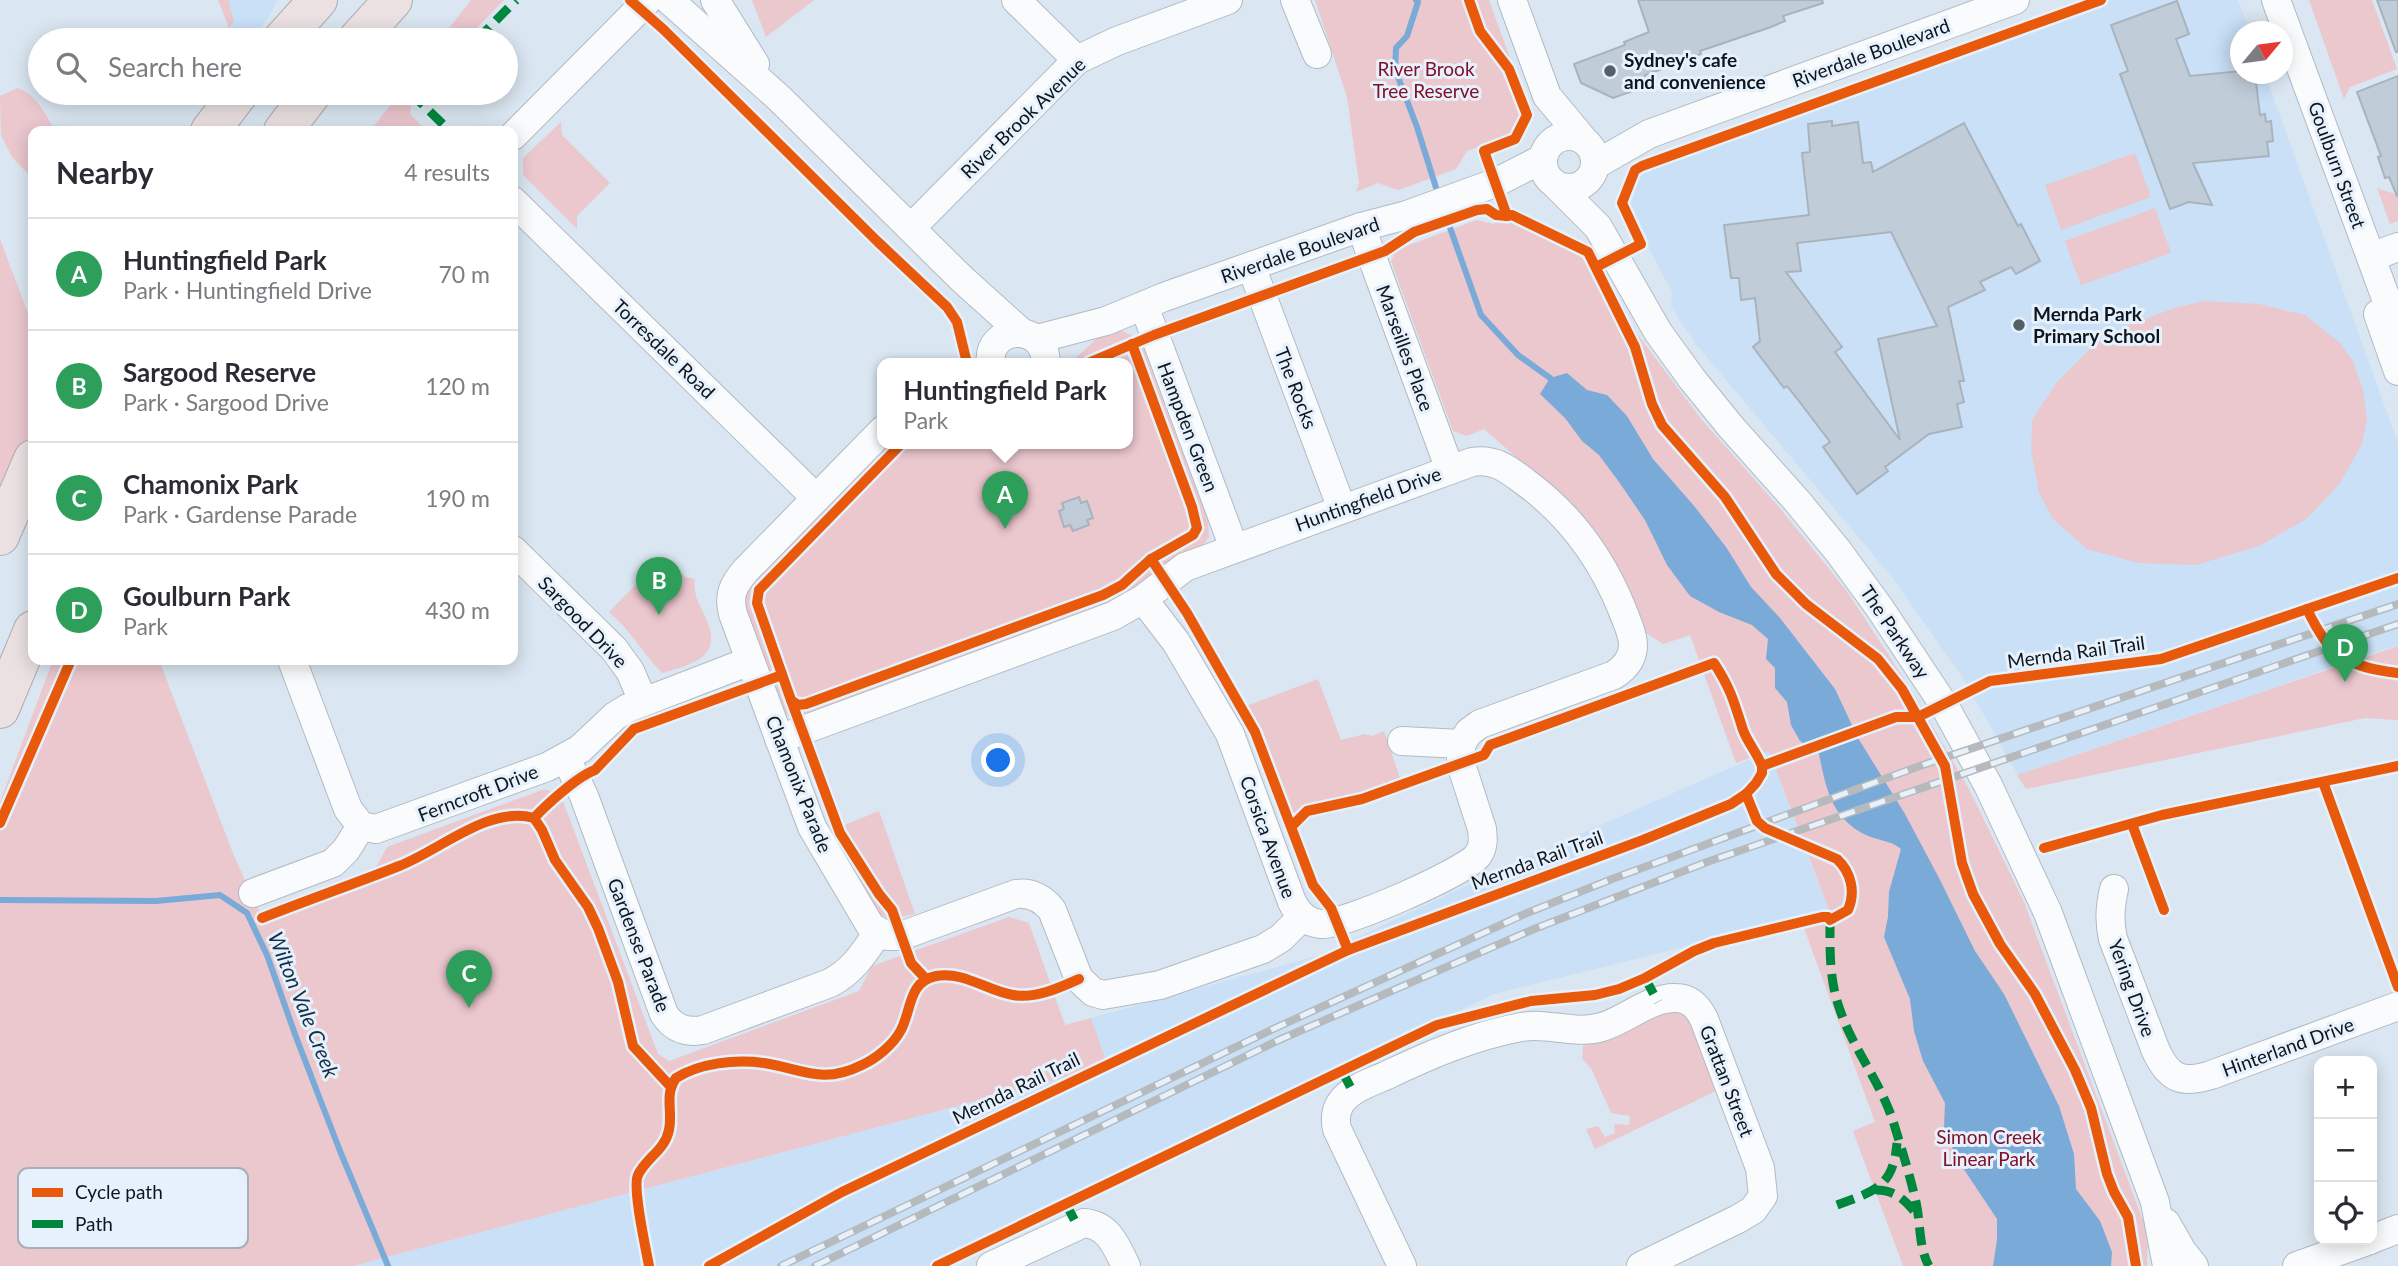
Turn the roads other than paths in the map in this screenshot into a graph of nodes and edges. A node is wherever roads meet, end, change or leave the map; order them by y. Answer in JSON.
{"nodes":[{"id":1,"x":318,"y":0,"type":"edge"},
{"id":2,"x":393,"y":0,"type":"edge"},
{"id":3,"x":648,"y":0,"type":"edge"},
{"id":4,"x":669,"y":0,"type":"edge"},
{"id":5,"x":715,"y":0,"type":"edge"},
{"id":6,"x":1016,"y":0,"type":"edge"},
{"id":7,"x":1228,"y":0,"type":"edge"},
{"id":8,"x":1295,"y":0,"type":"edge"},
{"id":9,"x":1512,"y":0,"type":"edge"},
{"id":10,"x":2015,"y":0,"type":"edge"},
{"id":11,"x":2263,"y":0,"type":"edge"},
{"id":12,"x":2276,"y":0,"type":"edge"},
{"id":13,"x":2270,"y":21,"type":"edge"},
{"id":14,"x":293,"y":28,"type":"edge"},
{"id":15,"x":368,"y":28,"type":"edge"},
{"id":16,"x":1317,"y":54,"type":"dead end"},
{"id":17,"x":1077,"y":60,"type":"junction"},
{"id":18,"x":2293,"y":82,"type":"edge"},
{"id":19,"x":1547,"y":96,"type":"junction"},
{"id":20,"x":779,"y":97,"type":"junction"},
{"id":21,"x":230,"y":105,"type":"edge"},
{"id":22,"x":303,"y":105,"type":"edge"},
{"id":23,"x":214,"y":126,"type":"edge"},
{"id":24,"x":287,"y":126,"type":"edge"},
{"id":25,"x":518,"y":131,"type":"edge"},
{"id":26,"x":1590,"y":156,"type":"junction"},
{"id":27,"x":1548,"y":168,"type":"junction"},
{"id":28,"x":518,"y":206,"type":"edge"},
{"id":29,"x":1361,"y":227,"type":"junction"},
{"id":30,"x":1598,"y":227,"type":"junction"},
{"id":31,"x":911,"y":228,"type":"junction"},
{"id":32,"x":2398,"y":247,"type":"edge"},
{"id":33,"x":2371,"y":257,"type":"junction"},
{"id":34,"x":1251,"y":266,"type":"junction"},
{"id":35,"x":962,"y":279,"type":"junction"},
{"id":36,"x":1144,"y":306,"type":"junction"},
{"id":37,"x":1106,"y":321,"type":"junction"},
{"id":38,"x":2398,"y":331,"type":"edge"},
{"id":39,"x":1035,"y":345,"type":"edge"},
{"id":40,"x":988,"y":358,"type":"edge"},
{"id":41,"x":989,"y":358,"type":"edge"},
{"id":42,"x":1061,"y":358,"type":"edge"},
{"id":43,"x":2398,"y":371,"type":"edge"},
{"id":44,"x":877,"y":436,"type":"edge"},
{"id":45,"x":1450,"y":470,"type":"junction"},
{"id":46,"x":28,"y":471,"type":"edge"},
{"id":47,"x":816,"y":498,"type":"junction"},
{"id":48,"x":1342,"y":509,"type":"junction"},
{"id":49,"x":0,"y":536,"type":"edge"},
{"id":50,"x":1234,"y":548,"type":"junction"},
{"id":51,"x":518,"y":555,"type":"edge"},
{"id":52,"x":1143,"y":599,"type":"junction"},
{"id":53,"x":28,"y":642,"type":"edge"},
{"id":54,"x":750,"y":661,"type":"junction"},
{"id":55,"x":294,"y":665,"type":"edge"},
{"id":56,"x":643,"y":701,"type":"junction"},
{"id":57,"x":0,"y":709,"type":"edge"},
{"id":58,"x":779,"y":739,"type":"junction"},
{"id":59,"x":1402,"y":741,"type":"dead end"},
{"id":60,"x":1461,"y":744,"type":"junction"},
{"id":61,"x":566,"y":758,"type":"junction"},
{"id":62,"x":361,"y":826,"type":"junction"},
{"id":63,"x":2114,"y":890,"type":"dead end"},
{"id":64,"x":253,"y":893,"type":"dead end"},
{"id":65,"x":1302,"y":917,"type":"junction"},
{"id":66,"x":878,"y":932,"type":"junction"},
{"id":67,"x":2398,"y":1006,"type":"edge"},
{"id":68,"x":2178,"y":1077,"type":"joint"},
{"id":69,"x":2155,"y":1202,"type":"junction"},
{"id":70,"x":2398,"y":1230,"type":"edge"},
{"id":71,"x":2377,"y":1237,"type":"edge"},
{"id":72,"x":2355,"y":1245,"type":"edge"},
{"id":73,"x":991,"y":1266,"type":"edge"},
{"id":74,"x":1126,"y":1266,"type":"edge"},
{"id":75,"x":1402,"y":1266,"type":"edge"},
{"id":76,"x":1641,"y":1266,"type":"edge"},
{"id":77,"x":2167,"y":1266,"type":"edge"},
{"id":78,"x":2194,"y":1266,"type":"edge"},
{"id":79,"x":2297,"y":1266,"type":"edge"}],
"edges":[{"from":1,"to":14,"type":"highway"},
{"from":2,"to":15,"type":"highway"},
{"from":3,"to":25,"type":"street"},
{"from":4,"to":20,"type":"street"},
{"from":5,"to":20,"type":"street"},
{"from":6,"to":17,"type":"street"},
{"from":7,"to":17,"type":"street","name":"River Brook Avenue"},
{"from":8,"to":16,"type":"street"},
{"from":9,"to":19,"type":"street"},
{"from":10,"to":26,"type":"street","name":"Riverdale Boulevard"},
{"from":11,"to":13,"type":"street"},
{"from":12,"to":33,"type":"street","name":"Goulburn Street"},
{"from":17,"to":31,"type":"street","name":"River Brook Avenue"},
{"from":18,"to":43,"type":"street","name":"Goulburn Street"},
{"from":19,"to":26,"type":"street"},
{"from":19,"to":27,"type":"street"},
{"from":20,"to":31,"type":"street"},
{"from":21,"to":23,"type":"highway"},
{"from":22,"to":24,"type":"highway"},
{"from":26,"to":27,"type":"street"},
{"from":26,"to":27,"type":"street"},
{"from":26,"to":30,"type":"street","name":"The Parkway"},
{"from":27,"to":29,"type":"street","name":"Riverdale Boulevard"},
{"from":27,"to":30,"type":"street","name":"The Parkway"},
{"from":28,"to":47,"type":"street","name":"Torresdale Road"},
{"from":29,"to":34,"type":"street","name":"Riverdale Boulevard"},
{"from":29,"to":45,"type":"street","name":"Marseilles Place"},
{"from":30,"to":69,"type":"street","name":"The Parkway"},
{"from":31,"to":35,"type":"street"},
{"from":32,"to":33,"type":"street"},
{"from":33,"to":38,"type":"street","name":"Goulburn Street"},
{"from":34,"to":36,"type":"street","name":"Riverdale Boulevard"},
{"from":34,"to":48,"type":"street","name":"The Rocks"},
{"from":35,"to":39,"type":"street"},
{"from":35,"to":40,"type":"street"},
{"from":36,"to":37,"type":"street","name":"Riverdale Boulevard"},
{"from":36,"to":50,"type":"street","name":"Hampden Green"},
{"from":37,"to":39,"type":"street","name":"Riverdale Boulevard"},
{"from":37,"to":42,"type":"street","name":"Riverdale Boulevard"},
{"from":39,"to":41,"type":"street","name":"Riverdale Boulevard"},
{"from":44,"to":47,"type":"street","name":"Chamonix Parade"},
{"from":45,"to":48,"type":"street","name":"Huntingfield Drive"},
{"from":45,"to":60,"type":"street","name":"Huntingfield Drive"},
{"from":46,"to":49,"type":"highway"},
{"from":47,"to":54,"type":"street","name":"Chamonix Parade"},
{"from":48,"to":50,"type":"street","name":"Huntingfield Drive"},
{"from":50,"to":52,"type":"street","name":"Huntingfield Drive"},
{"from":51,"to":56,"type":"street","name":"Sargood Drive"},
{"from":52,"to":58,"type":"street","name":"Huntingfield Drive"},
{"from":52,"to":65,"type":"street","name":"Corsica Avenue"},
{"from":53,"to":57,"type":"highway"},
{"from":54,"to":56,"type":"street","name":"Ferncroft Drive"},
{"from":54,"to":58,"type":"street","name":"Chamonix Parade"},
{"from":55,"to":62,"type":"street"},
{"from":56,"to":61,"type":"street","name":"Ferncroft Drive"},
{"from":58,"to":66,"type":"street","name":"Chamonix Parade"},
{"from":59,"to":60,"type":"street"},
{"from":60,"to":65,"type":"street","name":"Corsica Avenue"},
{"from":61,"to":62,"type":"street","name":"Ferncroft Drive"},
{"from":61,"to":66,"type":"street","name":"Gardense Parade"},
{"from":62,"to":64,"type":"street"},
{"from":63,"to":68,"type":"street","name":"Yering Drive"},
{"from":65,"to":66,"type":"street"},
{"from":67,"to":68,"type":"street","name":"Hinterland Drive"},
{"from":69,"to":77,"type":"street","name":"The Parkway"},
{"from":69,"to":78,"type":"street","name":"The Parkway"},
{"from":70,"to":71,"type":"street"},
{"from":72,"to":79,"type":"street"},
{"from":73,"to":74,"type":"street"},
{"from":75,"to":76,"type":"street","name":"Grattan Street"}]}
